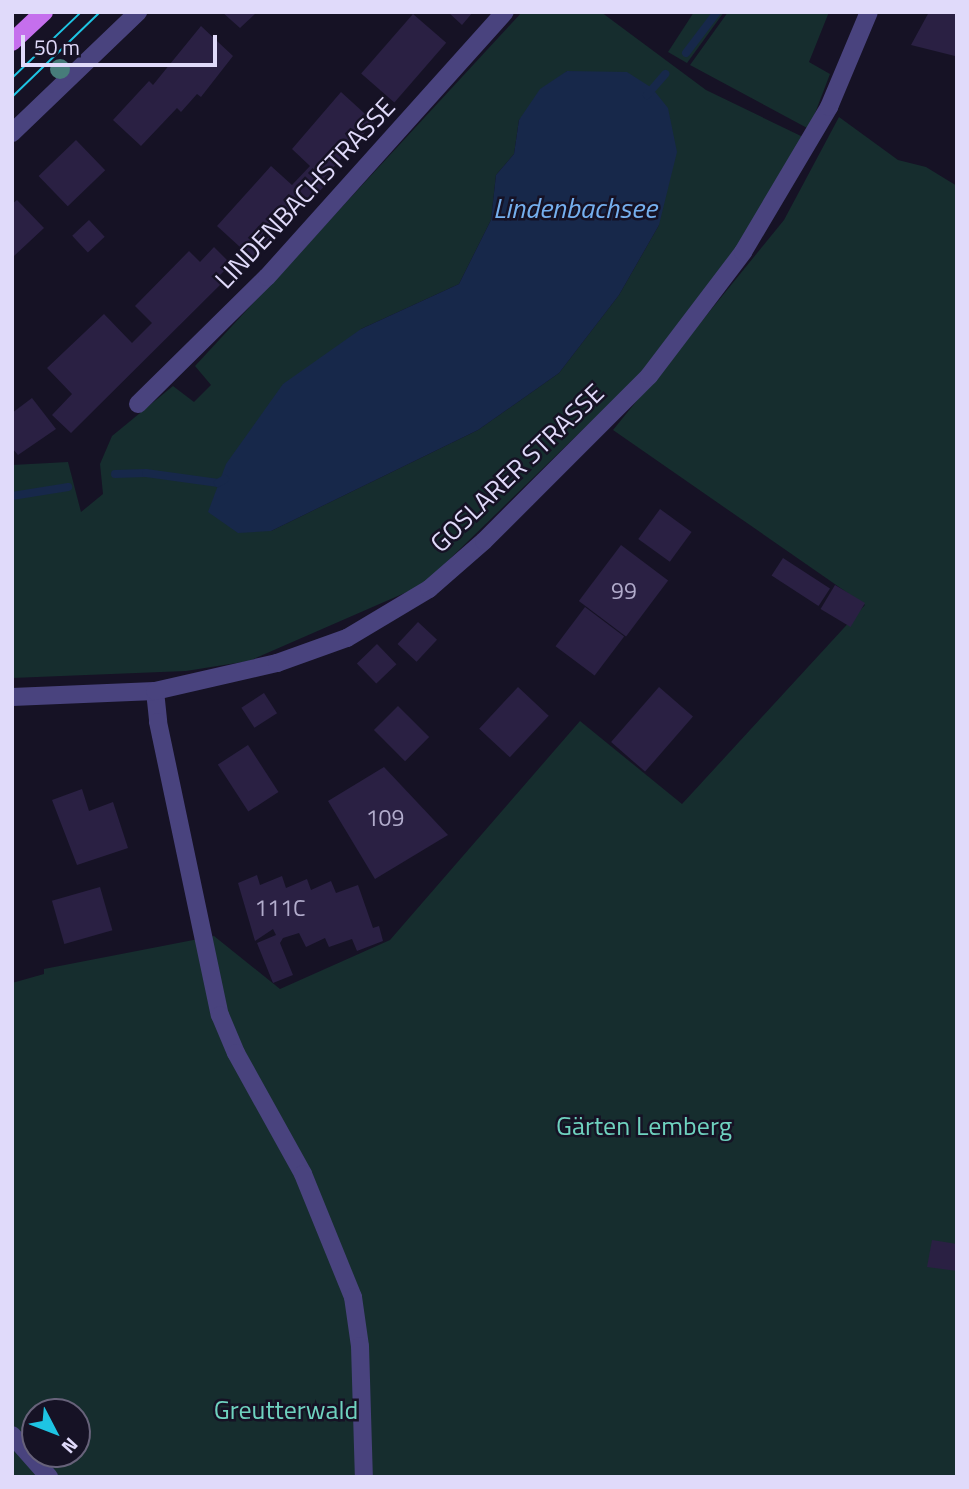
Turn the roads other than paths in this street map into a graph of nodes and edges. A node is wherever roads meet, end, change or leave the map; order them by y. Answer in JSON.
{"nodes":[{"id":1,"x":44,"y":12,"type":"edge"},
{"id":2,"x":138,"y":12,"type":"edge"},
{"id":3,"x":505,"y":12,"type":"edge"},
{"id":4,"x":869,"y":12,"type":"edge"},
{"id":5,"x":12,"y":42,"type":"edge"},
{"id":6,"x":12,"y":133,"type":"edge"},
{"id":7,"x":138,"y":404,"type":"dead end"},
{"id":8,"x":155,"y":691,"type":"junction"},
{"id":9,"x":12,"y":697,"type":"edge"},
{"id":10,"x":12,"y":1435,"type":"edge"},
{"id":11,"x":49,"y":1477,"type":"edge"},
{"id":12,"x":364,"y":1477,"type":"edge"}],
"edges":[{"from":1,"to":5,"type":"main road"},
{"from":2,"to":6,"type":"street"},
{"from":3,"to":7,"type":"street","name":"LINDENBACHSTRASSE"},
{"from":4,"to":8,"type":"street","name":"GOSLARER STRASSE"},
{"from":8,"to":9,"type":"street","name":"GOSLARER STRASSE"},
{"from":8,"to":12,"type":"street"},
{"from":10,"to":11,"type":"street"}]}
